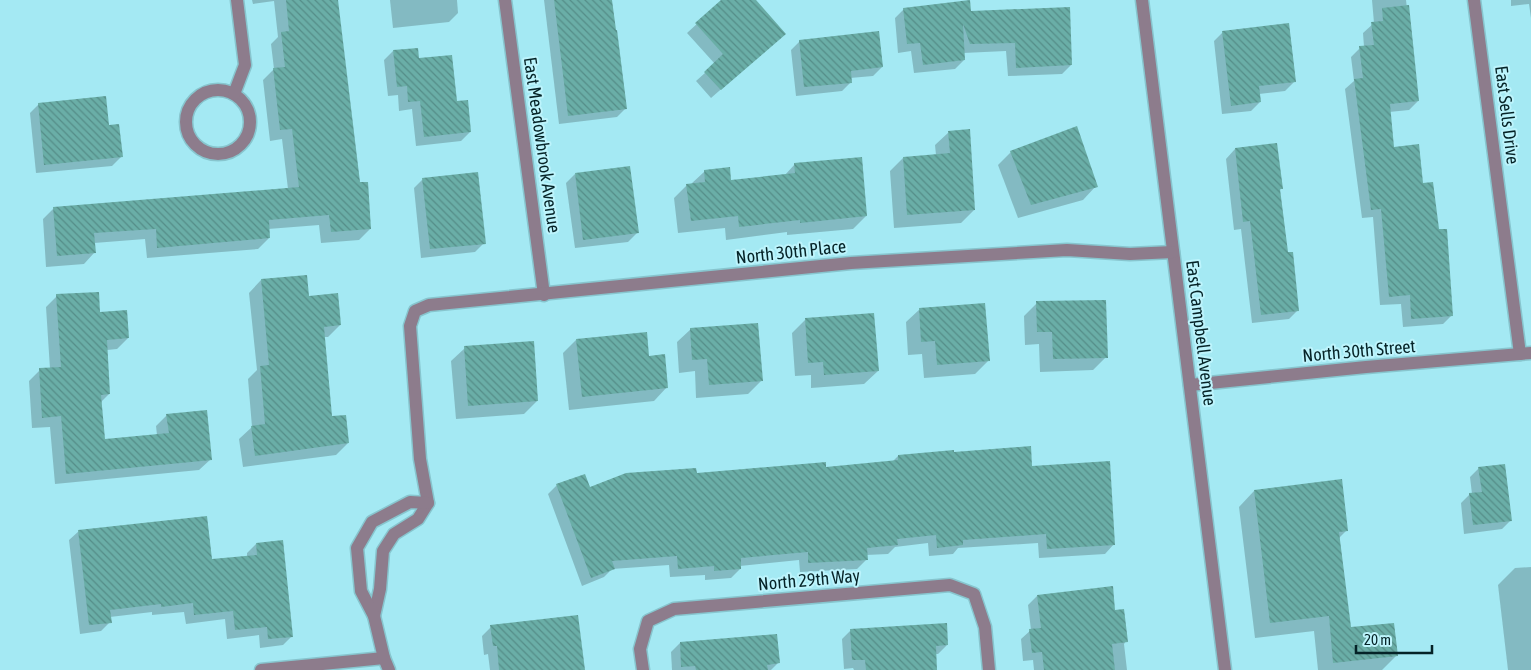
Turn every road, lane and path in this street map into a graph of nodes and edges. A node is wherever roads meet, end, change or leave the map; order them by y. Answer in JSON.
{"nodes":[{"id":1,"x":237,"y":0,"type":"edge"},
{"id":2,"x":505,"y":0,"type":"edge"},
{"id":3,"x":1142,"y":0,"type":"edge"},
{"id":4,"x":1474,"y":0,"type":"edge"},
{"id":5,"x":234,"y":94,"type":"junction"},
{"id":6,"x":1173,"y":252,"type":"junction"},
{"id":7,"x":544,"y":295,"type":"junction"},
{"id":8,"x":1526,"y":354,"type":"edge"},
{"id":9,"x":1190,"y":384,"type":"junction"},
{"id":10,"x":428,"y":503,"type":"junction"},
{"id":11,"x":374,"y":616,"type":"junction"},
{"id":12,"x":387,"y":664,"type":"edge"},
{"id":13,"x":261,"y":670,"type":"edge"},
{"id":14,"x":643,"y":670,"type":"edge"},
{"id":15,"x":990,"y":670,"type":"edge"},
{"id":16,"x":1225,"y":670,"type":"edge"}],
"edges":[{"from":1,"to":5,"type":"street"},
{"from":2,"to":7,"type":"street","name":"East Meadowbrook Avenue"},
{"from":3,"to":6,"type":"street","name":"East Campbell Avenue"},
{"from":4,"to":8,"type":"street","name":"East Sells Drive"},
{"from":5,"to":5,"type":"street"},
{"from":6,"to":7,"type":"street","name":"North 30th Place"},
{"from":6,"to":9,"type":"street","name":"East Campbell Avenue"},
{"from":7,"to":10,"type":"street","name":"North 30th Place"},
{"from":8,"to":9,"type":"street","name":"North 30th Street"},
{"from":9,"to":16,"type":"street","name":"East Campbell Avenue"},
{"from":10,"to":11,"type":"street"},
{"from":10,"to":11,"type":"street"},
{"from":11,"to":12,"type":"street"},
{"from":12,"to":13,"type":"street"},
{"from":14,"to":15,"type":"street","name":"North 29th Way"}]}
